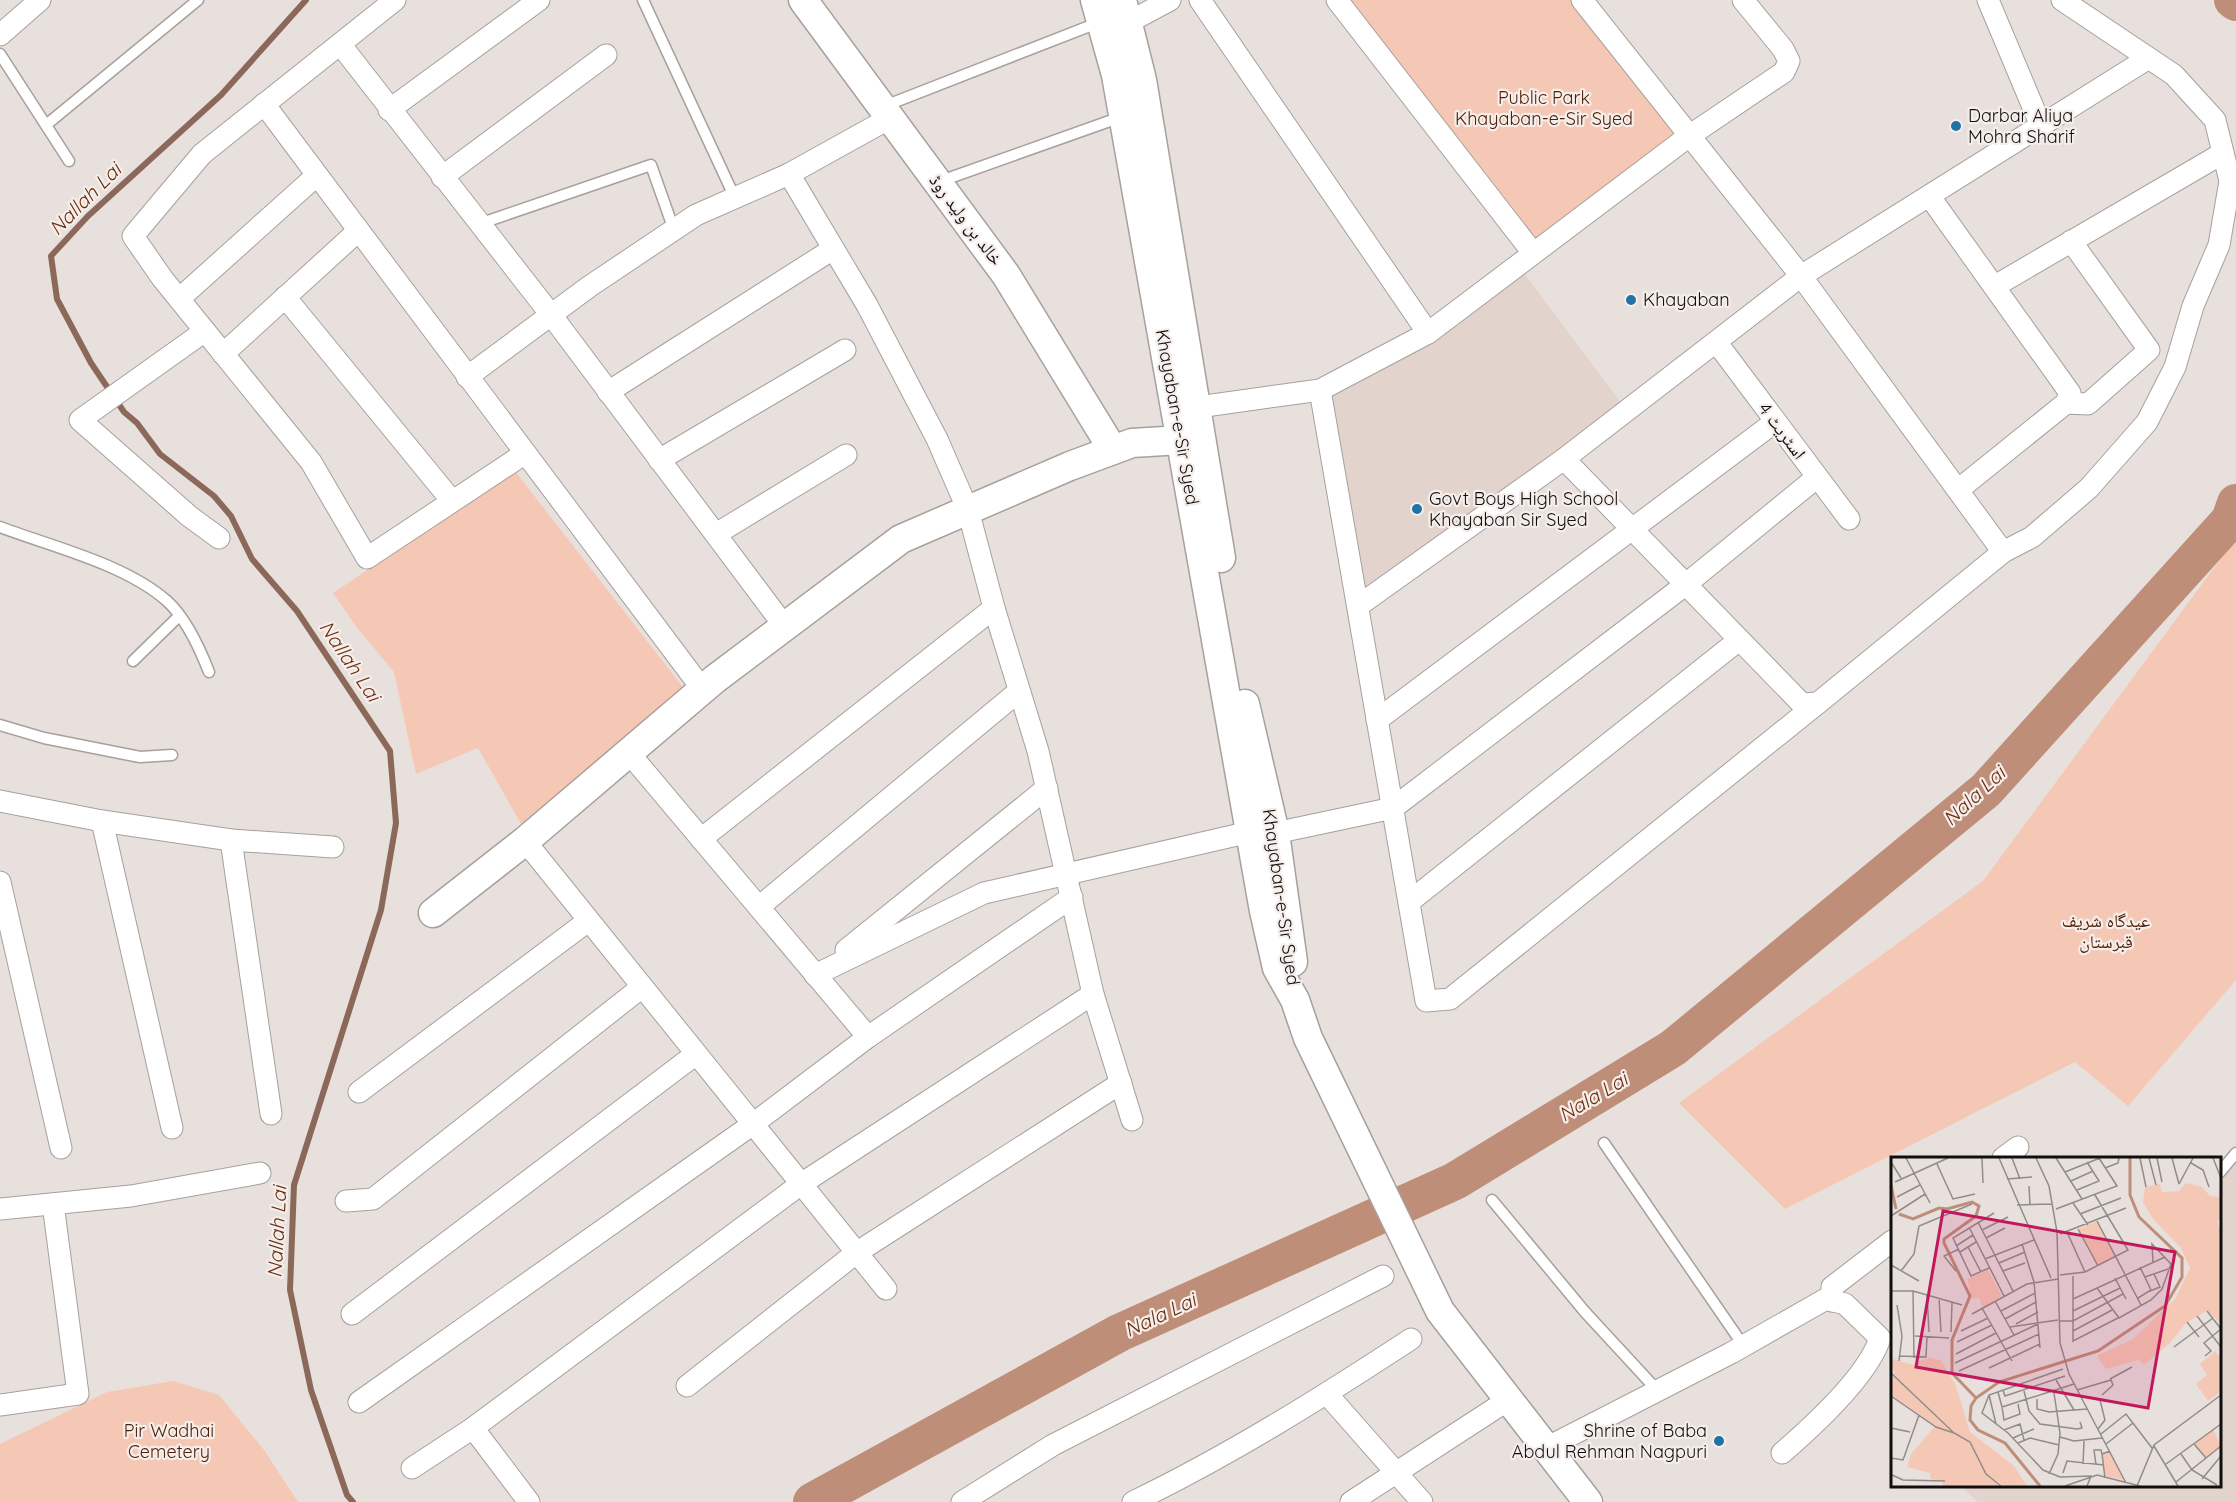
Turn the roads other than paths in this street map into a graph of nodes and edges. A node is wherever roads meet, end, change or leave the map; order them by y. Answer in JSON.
{"nodes":[{"id":1,"x":40,"y":0,"type":"edge"},
{"id":2,"x":198,"y":0,"type":"edge"},
{"id":3,"x":395,"y":0,"type":"edge"},
{"id":4,"x":539,"y":0,"type":"edge"},
{"id":5,"x":643,"y":0,"type":"edge"},
{"id":6,"x":803,"y":0,"type":"edge"},
{"id":7,"x":1170,"y":0,"type":"edge"},
{"id":8,"x":1200,"y":0,"type":"edge"},
{"id":9,"x":1337,"y":0,"type":"edge"},
{"id":10,"x":1582,"y":0,"type":"edge"},
{"id":11,"x":1743,"y":0,"type":"edge"},
{"id":12,"x":1988,"y":0,"type":"edge"},
{"id":13,"x":2062,"y":0,"type":"edge"},
{"id":14,"x":1112,"y":11,"type":"edge"},
{"id":15,"x":0,"y":35,"type":"edge"},
{"id":16,"x":340,"y":44,"type":"junction"},
{"id":17,"x":0,"y":54,"type":"edge"},
{"id":18,"x":606,"y":55,"type":"dead end"},
{"id":19,"x":2147,"y":59,"type":"junction"},
{"id":20,"x":264,"y":104,"type":"junction"},
{"id":21,"x":389,"y":110,"type":"junction"},
{"id":22,"x":886,"y":113,"type":"junction"},
{"id":23,"x":1123,"y":116,"type":"junction"},
{"id":24,"x":46,"y":125,"type":"junction"},
{"id":25,"x":2041,"y":126,"type":"junction"},
{"id":26,"x":1689,"y":136,"type":"junction"},
{"id":27,"x":2223,"y":153,"type":"junction"},
{"id":28,"x":69,"y":161,"type":"dead end"},
{"id":29,"x":789,"y":174,"type":"junction"},
{"id":30,"x":316,"y":176,"type":"junction"},
{"id":31,"x":442,"y":177,"type":"junction"},
{"id":32,"x":938,"y":182,"type":"junction"},
{"id":33,"x":1930,"y":197,"type":"junction"},
{"id":34,"x":735,"y":198,"type":"junction"},
{"id":35,"x":479,"y":224,"type":"junction"},
{"id":36,"x":674,"y":230,"type":"junction"},
{"id":37,"x":358,"y":231,"type":"junction"},
{"id":38,"x":2072,"y":241,"type":"junction"},
{"id":39,"x":833,"y":249,"type":"junction"},
{"id":40,"x":1533,"y":253,"type":"junction"},
{"id":41,"x":1801,"y":276,"type":"junction"},
{"id":42,"x":1995,"y":286,"type":"junction"},
{"id":43,"x":285,"y":297,"type":"junction"},
{"id":44,"x":179,"y":299,"type":"junction"},
{"id":45,"x":552,"y":316,"type":"junction"},
{"id":46,"x":205,"y":331,"type":"junction"},
{"id":47,"x":1428,"y":333,"type":"junction"},
{"id":48,"x":1717,"y":343,"type":"junction"},
{"id":49,"x":845,"y":350,"type":"dead end"},
{"id":50,"x":223,"y":354,"type":"junction"},
{"id":51,"x":467,"y":376,"type":"junction"},
{"id":52,"x":1320,"y":390,"type":"junction"},
{"id":53,"x":608,"y":392,"type":"junction"},
{"id":54,"x":2066,"y":403,"type":"junction"},
{"id":55,"x":1197,"y":407,"type":"junction"},
{"id":56,"x":1775,"y":422,"type":"junction"},
{"id":57,"x":1180,"y":440,"type":"junction"},
{"id":58,"x":1113,"y":450,"type":"junction"},
{"id":59,"x":524,"y":453,"type":"junction"},
{"id":60,"x":846,"y":455,"type":"dead end"},
{"id":61,"x":1564,"y":459,"type":"junction"},
{"id":62,"x":659,"y":460,"type":"junction"},
{"id":63,"x":1816,"y":478,"type":"junction"},
{"id":64,"x":1958,"y":490,"type":"junction"},
{"id":65,"x":452,"y":501,"type":"junction"},
{"id":66,"x":968,"y":510,"type":"junction"},
{"id":67,"x":1849,"y":519,"type":"dead end"},
{"id":68,"x":0,"y":527,"type":"edge"},
{"id":69,"x":1631,"y":529,"type":"junction"},
{"id":70,"x":716,"y":534,"type":"junction"},
{"id":71,"x":219,"y":538,"type":"dead end"},
{"id":72,"x":2003,"y":552,"type":"junction"},
{"id":73,"x":1685,"y":585,"type":"junction"},
{"id":74,"x":1358,"y":606,"type":"junction"},
{"id":75,"x":993,"y":608,"type":"junction"},
{"id":76,"x":179,"y":616,"type":"junction"},
{"id":77,"x":785,"y":627,"type":"junction"},
{"id":78,"x":1739,"y":640,"type":"junction"},
{"id":79,"x":133,"y":661,"type":"dead end"},
{"id":80,"x":209,"y":672,"type":"dead end"},
{"id":81,"x":703,"y":690,"type":"junction"},
{"id":82,"x":1019,"y":691,"type":"junction"},
{"id":83,"x":1818,"y":704,"type":"junction"},
{"id":84,"x":1377,"y":720,"type":"junction"},
{"id":85,"x":0,"y":725,"type":"edge"},
{"id":86,"x":629,"y":753,"type":"junction"},
{"id":87,"x":172,"y":755,"type":"dead end"},
{"id":88,"x":1047,"y":788,"type":"junction"},
{"id":89,"x":0,"y":801,"type":"edge"},
{"id":90,"x":1393,"y":808,"type":"junction"},
{"id":91,"x":102,"y":821,"type":"junction"},
{"id":92,"x":1262,"y":832,"type":"junction"},
{"id":93,"x":701,"y":839,"type":"junction"},
{"id":94,"x":231,"y":840,"type":"junction"},
{"id":95,"x":525,"y":842,"type":"junction"},
{"id":96,"x":333,"y":847,"type":"dead end"},
{"id":97,"x":1067,"y":874,"type":"junction"},
{"id":98,"x":0,"y":882,"type":"edge"},
{"id":99,"x":1072,"y":897,"type":"junction"},
{"id":100,"x":1409,"y":902,"type":"junction"},
{"id":101,"x":759,"y":907,"type":"junction"},
{"id":102,"x":433,"y":913,"type":"dead end"},
{"id":103,"x":588,"y":921,"type":"junction"},
{"id":104,"x":815,"y":975,"type":"junction"},
{"id":105,"x":642,"y":987,"type":"junction"},
{"id":106,"x":1093,"y":994,"type":"junction"},
{"id":107,"x":868,"y":1037,"type":"junction"},
{"id":108,"x":696,"y":1054,"type":"junction"},
{"id":109,"x":1121,"y":1083,"type":"junction"},
{"id":110,"x":359,"y":1092,"type":"dead end"},
{"id":111,"x":270,"y":1114,"type":"dead end"},
{"id":112,"x":1132,"y":1120,"type":"dead end"},
{"id":113,"x":753,"y":1124,"type":"junction"},
{"id":114,"x":172,"y":1128,"type":"dead end"},
{"id":115,"x":1604,"y":1143,"type":"dead end"},
{"id":116,"x":61,"y":1148,"type":"dead end"},
{"id":117,"x":2236,"y":1154,"type":"edge"},
{"id":118,"x":2221,"y":1171,"type":"edge"},
{"id":119,"x":260,"y":1173,"type":"dead end"},
{"id":120,"x":801,"y":1184,"type":"junction"},
{"id":121,"x":1492,"y":1200,"type":"dead end"},
{"id":122,"x":346,"y":1201,"type":"dead end"},
{"id":123,"x":53,"y":1204,"type":"junction"},
{"id":124,"x":0,"y":1209,"type":"edge"},
{"id":125,"x":1891,"y":1243,"type":"edge"},
{"id":126,"x":856,"y":1253,"type":"junction"},
{"id":127,"x":1383,"y":1276,"type":"dead end"},
{"id":128,"x":886,"y":1289,"type":"dead end"},
{"id":129,"x":1832,"y":1301,"type":"junction"},
{"id":130,"x":352,"y":1314,"type":"dead end"},
{"id":131,"x":1411,"y":1339,"type":"dead end"},
{"id":132,"x":1743,"y":1345,"type":"junction"},
{"id":133,"x":687,"y":1386,"type":"dead end"},
{"id":134,"x":1657,"y":1390,"type":"junction"},
{"id":135,"x":1327,"y":1394,"type":"junction"},
{"id":136,"x":1508,"y":1400,"type":"junction"},
{"id":137,"x":359,"y":1402,"type":"dead end"},
{"id":138,"x":0,"y":1405,"type":"edge"},
{"id":139,"x":473,"y":1428,"type":"junction"},
{"id":140,"x":1546,"y":1448,"type":"junction"},
{"id":141,"x":1782,"y":1453,"type":"dead end"},
{"id":142,"x":412,"y":1468,"type":"dead end"},
{"id":143,"x":1396,"y":1472,"type":"junction"},
{"id":144,"x":529,"y":1502,"type":"edge"},
{"id":145,"x":962,"y":1502,"type":"edge"},
{"id":146,"x":1133,"y":1502,"type":"edge"},
{"id":147,"x":1351,"y":1502,"type":"edge"},
{"id":148,"x":1422,"y":1502,"type":"edge"},
{"id":149,"x":1588,"y":1502,"type":"edge"}],
"edges":[{"from":1,"to":15,"type":"street"},
{"from":2,"to":24,"type":"lane"},
{"from":3,"to":16,"type":"street"},
{"from":4,"to":21,"type":"street"},
{"from":5,"to":34,"type":"lane"},
{"from":6,"to":22,"type":"main road","name":"خالد بن ولید روڈ"},
{"from":7,"to":14,"type":"street"},
{"from":8,"to":47,"type":"street"},
{"from":9,"to":40,"type":"street"},
{"from":10,"to":26,"type":"street"},
{"from":11,"to":26,"type":"street"},
{"from":12,"to":25,"type":"street"},
{"from":13,"to":19,"type":"street"},
{"from":14,"to":22,"type":"lane"},
{"from":14,"to":23,"type":"main road","name":"Khayaban-e-Sir Syed"},
{"from":14,"to":55,"type":"main road","name":"Khayaban-e-Sir Syed"},
{"from":16,"to":20,"type":"street"},
{"from":16,"to":21,"type":"street"},
{"from":17,"to":24,"type":"lane"},
{"from":18,"to":31,"type":"street"},
{"from":19,"to":25,"type":"street"},
{"from":19,"to":27,"type":"street"},
{"from":20,"to":30,"type":"street"},
{"from":20,"to":44,"type":"street"},
{"from":21,"to":31,"type":"street"},
{"from":22,"to":29,"type":"street"},
{"from":22,"to":32,"type":"main road","name":"خالد بن ولید روڈ"},
{"from":23,"to":32,"type":"lane"},
{"from":23,"to":57,"type":"main road","name":"Khayaban-e-Sir Syed"},
{"from":24,"to":28,"type":"lane"},
{"from":25,"to":33,"type":"street"},
{"from":26,"to":40,"type":"street"},
{"from":26,"to":41,"type":"street"},
{"from":27,"to":38,"type":"street"},
{"from":27,"to":72,"type":"street"},
{"from":29,"to":34,"type":"street"},
{"from":29,"to":39,"type":"street"},
{"from":30,"to":37,"type":"street"},
{"from":30,"to":44,"type":"street"},
{"from":31,"to":35,"type":"street"},
{"from":32,"to":58,"type":"main road","name":"خالد بن ولید روڈ"},
{"from":33,"to":41,"type":"street"},
{"from":33,"to":42,"type":"street"},
{"from":34,"to":36,"type":"street"},
{"from":35,"to":36,"type":"lane"},
{"from":35,"to":45,"type":"street"},
{"from":36,"to":45,"type":"street"},
{"from":37,"to":43,"type":"street"},
{"from":37,"to":51,"type":"street"},
{"from":38,"to":42,"type":"street"},
{"from":38,"to":54,"type":"street"},
{"from":39,"to":53,"type":"street"},
{"from":39,"to":66,"type":"street"},
{"from":40,"to":47,"type":"street"},
{"from":41,"to":48,"type":"street"},
{"from":41,"to":64,"type":"street"},
{"from":42,"to":54,"type":"street"},
{"from":43,"to":50,"type":"street"},
{"from":43,"to":65,"type":"street"},
{"from":44,"to":46,"type":"street"},
{"from":45,"to":51,"type":"street"},
{"from":45,"to":53,"type":"street"},
{"from":46,"to":50,"type":"street"},
{"from":46,"to":71,"type":"street"},
{"from":47,"to":52,"type":"street"},
{"from":48,"to":56,"type":"street","name":"اسٹریٹ 4"},
{"from":48,"to":61,"type":"street"},
{"from":49,"to":62,"type":"street"},
{"from":50,"to":65,"type":"street"},
{"from":51,"to":59,"type":"street"},
{"from":52,"to":55,"type":"street"},
{"from":52,"to":74,"type":"street"},
{"from":53,"to":62,"type":"street"},
{"from":54,"to":64,"type":"street"},
{"from":55,"to":92,"type":"main road","name":"Khayaban-e-Sir Syed"},
{"from":56,"to":63,"type":"street","name":"اسٹریٹ 4"},
{"from":56,"to":69,"type":"street"},
{"from":57,"to":58,"type":"main road"},
{"from":57,"to":92,"type":"main road","name":"Khayaban-e-Sir Syed"},
{"from":58,"to":66,"type":"main road"},
{"from":59,"to":65,"type":"street"},
{"from":59,"to":81,"type":"street"},
{"from":60,"to":70,"type":"street"},
{"from":61,"to":69,"type":"street"},
{"from":61,"to":74,"type":"street"},
{"from":62,"to":70,"type":"street"},
{"from":63,"to":67,"type":"street","name":"اسٹریٹ 4"},
{"from":63,"to":73,"type":"street"},
{"from":64,"to":72,"type":"street"},
{"from":66,"to":75,"type":"street"},
{"from":66,"to":77,"type":"main road"},
{"from":68,"to":76,"type":"lane"},
{"from":69,"to":73,"type":"street"},
{"from":69,"to":84,"type":"street"},
{"from":70,"to":77,"type":"street"},
{"from":72,"to":83,"type":"street"},
{"from":73,"to":78,"type":"street"},
{"from":73,"to":90,"type":"street"},
{"from":74,"to":84,"type":"street"},
{"from":75,"to":82,"type":"street"},
{"from":75,"to":93,"type":"street"},
{"from":76,"to":79,"type":"lane"},
{"from":76,"to":80,"type":"lane"},
{"from":77,"to":81,"type":"main road"},
{"from":78,"to":83,"type":"street"},
{"from":78,"to":100,"type":"street"},
{"from":81,"to":86,"type":"main road"},
{"from":82,"to":88,"type":"street"},
{"from":82,"to":101,"type":"street"},
{"from":83,"to":100,"type":"street"},
{"from":84,"to":90,"type":"street"},
{"from":85,"to":87,"type":"lane"},
{"from":86,"to":93,"type":"street"},
{"from":86,"to":95,"type":"main road"},
{"from":88,"to":97,"type":"street"},
{"from":88,"to":104,"type":"street"},
{"from":89,"to":91,"type":"street"},
{"from":90,"to":92,"type":"street"},
{"from":90,"to":100,"type":"street"},
{"from":91,"to":94,"type":"street"},
{"from":91,"to":114,"type":"street"},
{"from":92,"to":97,"type":"street"},
{"from":92,"to":136,"type":"main road","name":"Khayaban-e-Sir Syed"},
{"from":93,"to":101,"type":"street"},
{"from":94,"to":96,"type":"street"},
{"from":94,"to":111,"type":"street"},
{"from":95,"to":102,"type":"main road"},
{"from":95,"to":103,"type":"street"},
{"from":97,"to":99,"type":"street"},
{"from":97,"to":104,"type":"street"},
{"from":98,"to":116,"type":"street"},
{"from":99,"to":106,"type":"street"},
{"from":99,"to":107,"type":"street"},
{"from":101,"to":104,"type":"street"},
{"from":103,"to":105,"type":"street"},
{"from":103,"to":110,"type":"street"},
{"from":104,"to":107,"type":"street"},
{"from":105,"to":108,"type":"street"},
{"from":105,"to":122,"type":"street"},
{"from":106,"to":109,"type":"street"},
{"from":106,"to":120,"type":"street"},
{"from":107,"to":113,"type":"street"},
{"from":108,"to":113,"type":"street"},
{"from":108,"to":130,"type":"street"},
{"from":109,"to":112,"type":"street"},
{"from":109,"to":126,"type":"street"},
{"from":113,"to":120,"type":"street"},
{"from":113,"to":137,"type":"street"},
{"from":115,"to":132,"type":"lane"},
{"from":117,"to":118,"type":"lane"},
{"from":119,"to":123,"type":"street"},
{"from":120,"to":126,"type":"street"},
{"from":120,"to":139,"type":"street"},
{"from":121,"to":134,"type":"lane"},
{"from":123,"to":124,"type":"street"},
{"from":123,"to":138,"type":"street"},
{"from":125,"to":129,"type":"street"},
{"from":126,"to":128,"type":"street"},
{"from":126,"to":133,"type":"street"},
{"from":127,"to":145,"type":"street"},
{"from":129,"to":132,"type":"street"},
{"from":129,"to":141,"type":"street"},
{"from":131,"to":135,"type":"street"},
{"from":132,"to":134,"type":"street"},
{"from":134,"to":140,"type":"street"},
{"from":135,"to":143,"type":"street"},
{"from":135,"to":146,"type":"street"},
{"from":136,"to":140,"type":"main road"},
{"from":136,"to":143,"type":"street"},
{"from":139,"to":142,"type":"street"},
{"from":139,"to":144,"type":"street"},
{"from":140,"to":149,"type":"main road"},
{"from":143,"to":147,"type":"street"},
{"from":143,"to":148,"type":"street"}]}
